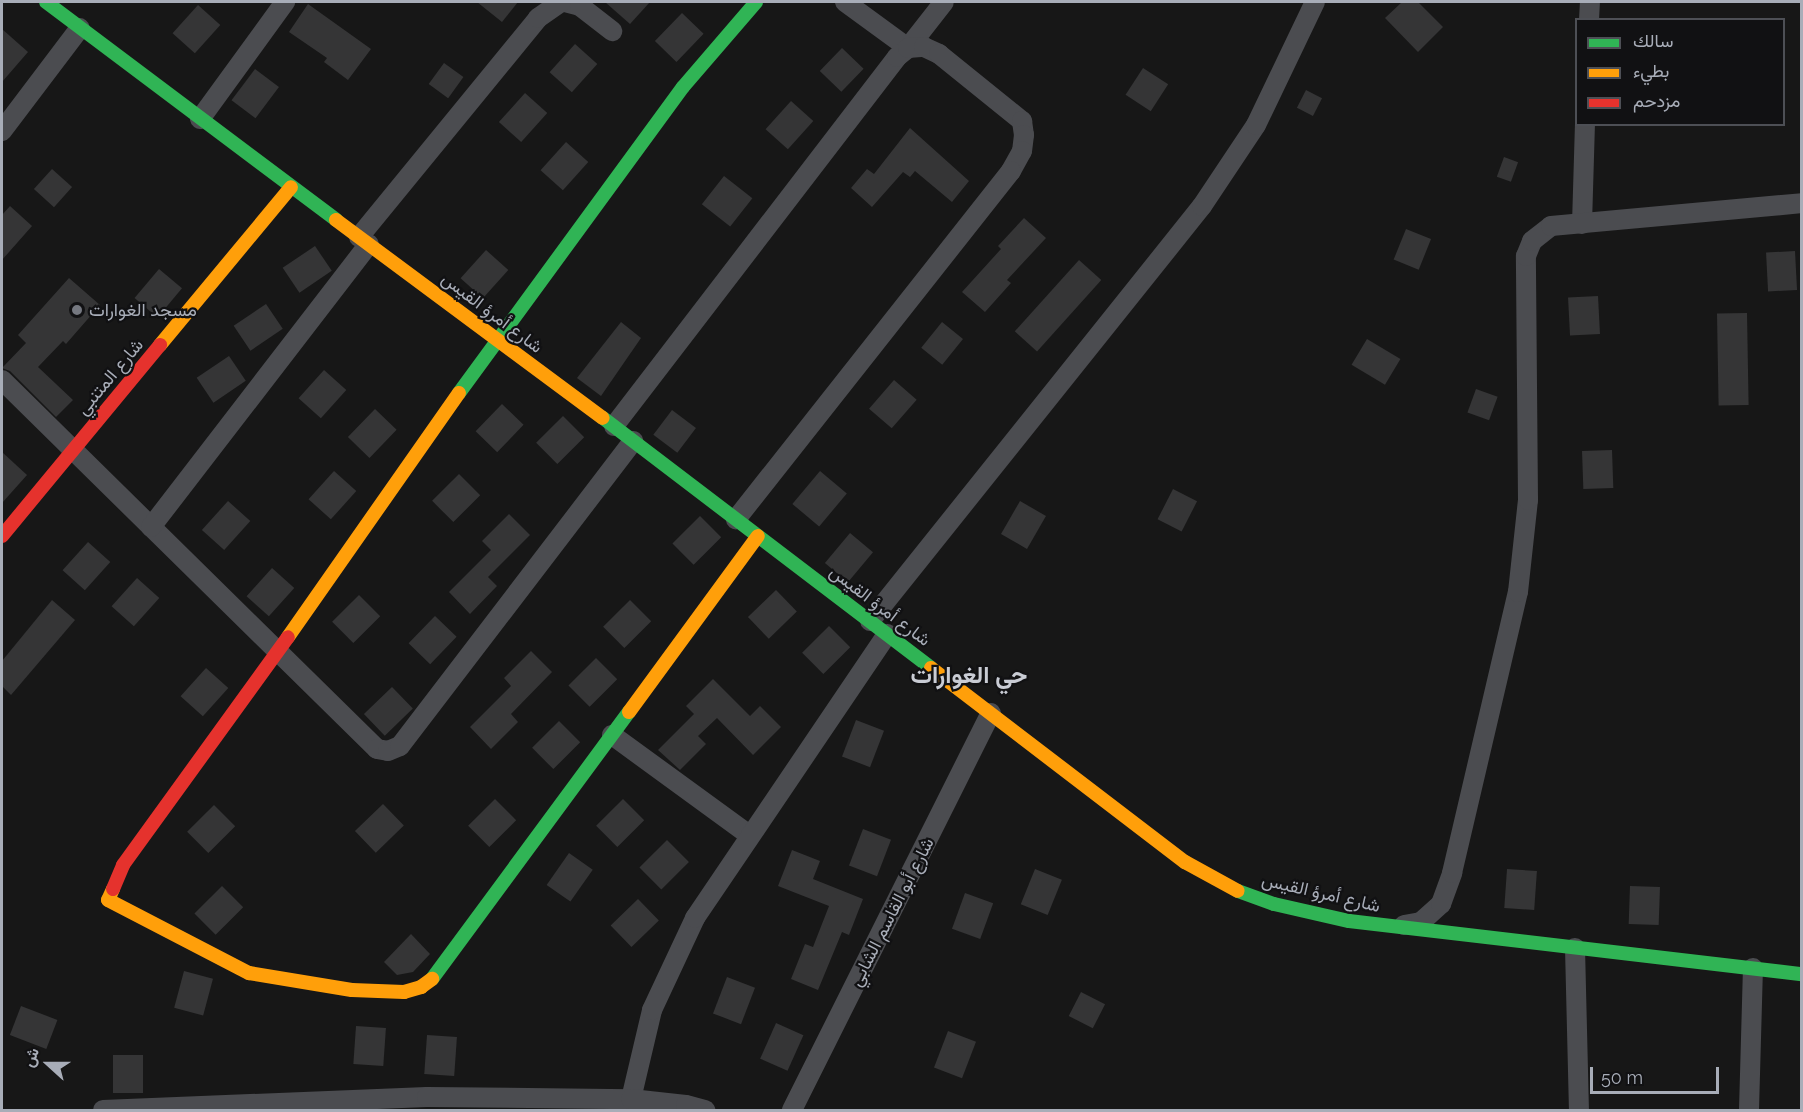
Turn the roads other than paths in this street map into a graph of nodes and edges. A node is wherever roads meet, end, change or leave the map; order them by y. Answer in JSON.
{"nodes":[{"id":1,"x":285,"y":2,"type":"edge"},
{"id":2,"x":561,"y":2,"type":"edge"},
{"id":3,"x":565,"y":2,"type":"edge"},
{"id":4,"x":756,"y":2,"type":"edge"},
{"id":5,"x":845,"y":2,"type":"edge"},
{"id":6,"x":944,"y":2,"type":"edge"},
{"id":7,"x":1316,"y":2,"type":"edge"},
{"id":8,"x":60,"y":6,"type":"edge"},
{"id":9,"x":80,"y":28,"type":"junction"},
{"id":10,"x":612,"y":31,"type":"dead end"},
{"id":11,"x":908,"y":48,"type":"junction"},
{"id":12,"x":200,"y":119,"type":"junction"},
{"id":13,"x":1586,"y":126,"type":"edge"},
{"id":14,"x":2,"y":131,"type":"edge"},
{"id":15,"x":291,"y":187,"type":"junction"},
{"id":16,"x":1802,"y":203,"type":"edge"},
{"id":17,"x":1582,"y":224,"type":"junction"},
{"id":18,"x":364,"y":240,"type":"junction"},
{"id":19,"x":497,"y":339,"type":"junction"},
{"id":20,"x":2,"y":380,"type":"edge"},
{"id":21,"x":614,"y":426,"type":"junction"},
{"id":22,"x":633,"y":441,"type":"junction"},
{"id":23,"x":72,"y":451,"type":"junction"},
{"id":24,"x":736,"y":519,"type":"junction"},
{"id":25,"x":151,"y":527,"type":"junction"},
{"id":26,"x":2,"y":536,"type":"edge"},
{"id":27,"x":758,"y":536,"type":"junction"},
{"id":28,"x":870,"y":621,"type":"junction"},
{"id":29,"x":886,"y":634,"type":"junction"},
{"id":30,"x":278,"y":652,"type":"junction"},
{"id":31,"x":991,"y":713,"type":"junction"},
{"id":32,"x":612,"y":735,"type":"junction"},
{"id":33,"x":749,"y":835,"type":"junction"},
{"id":34,"x":1396,"y":927,"type":"junction"},
{"id":35,"x":1575,"y":948,"type":"junction"},
{"id":36,"x":1752,"y":968,"type":"junction"},
{"id":37,"x":1802,"y":974,"type":"edge"},
{"id":38,"x":631,"y":1099,"type":"junction"},
{"id":39,"x":104,"y":1110,"type":"edge"},
{"id":40,"x":705,"y":1110,"type":"edge"},
{"id":41,"x":792,"y":1110,"type":"edge"},
{"id":42,"x":1578,"y":1110,"type":"edge"},
{"id":43,"x":1749,"y":1110,"type":"edge"}],
"edges":[{"from":1,"to":12,"type":"street"},
{"from":2,"to":18,"type":"street"},
{"from":3,"to":10,"type":"street"},
{"from":4,"to":19,"type":"street"},
{"from":5,"to":11,"type":"street"},
{"from":6,"to":11,"type":"street"},
{"from":7,"to":28,"type":"street"},
{"from":8,"to":9,"type":"street","name":"شارع أمرؤ القيس"},
{"from":9,"to":12,"type":"street","name":"شارع أمرؤ القيس"},
{"from":9,"to":14,"type":"street"},
{"from":11,"to":21,"type":"street"},
{"from":11,"to":24,"type":"street"},
{"from":12,"to":15,"type":"street","name":"شارع أمرؤ القيس"},
{"from":13,"to":17,"type":"street"},
{"from":15,"to":18,"type":"street","name":"شارع أمرؤ القيس"},
{"from":15,"to":23,"type":"street","name":"شارع المتنبي"},
{"from":16,"to":17,"type":"street"},
{"from":17,"to":34,"type":"street"},
{"from":18,"to":19,"type":"street","name":"شارع أمرؤ القيس"},
{"from":18,"to":25,"type":"street"},
{"from":19,"to":21,"type":"street","name":"شارع أمرؤ القيس"},
{"from":19,"to":30,"type":"street"},
{"from":20,"to":23,"type":"street"},
{"from":21,"to":22,"type":"street","name":"شارع أمرؤ القيس"},
{"from":22,"to":24,"type":"street","name":"شارع أمرؤ القيس"},
{"from":22,"to":30,"type":"street"},
{"from":23,"to":25,"type":"street"},
{"from":23,"to":26,"type":"street","name":"شارع المتنبي"},
{"from":24,"to":27,"type":"street","name":"شارع أمرؤ القيس"},
{"from":25,"to":30,"type":"street"},
{"from":27,"to":28,"type":"street","name":"شارع أمرؤ القيس"},
{"from":27,"to":32,"type":"street"},
{"from":28,"to":29,"type":"street","name":"شارع أمرؤ القيس"},
{"from":29,"to":31,"type":"street","name":"شارع أمرؤ القيس"},
{"from":29,"to":33,"type":"street"},
{"from":30,"to":32,"type":"street"},
{"from":31,"to":34,"type":"street","name":"شارع أمرؤ القيس"},
{"from":31,"to":41,"type":"street","name":"شارع أبو القاسم الشابي"},
{"from":32,"to":33,"type":"street"},
{"from":33,"to":38,"type":"street"},
{"from":34,"to":35,"type":"street","name":"شارع أمرؤ القيس"},
{"from":35,"to":36,"type":"street","name":"شارع أمرؤ القيس"},
{"from":35,"to":42,"type":"street"},
{"from":36,"to":37,"type":"street","name":"شارع أمرؤ القيس"},
{"from":36,"to":43,"type":"street"},
{"from":38,"to":39,"type":"street"},
{"from":38,"to":40,"type":"street"}]}
